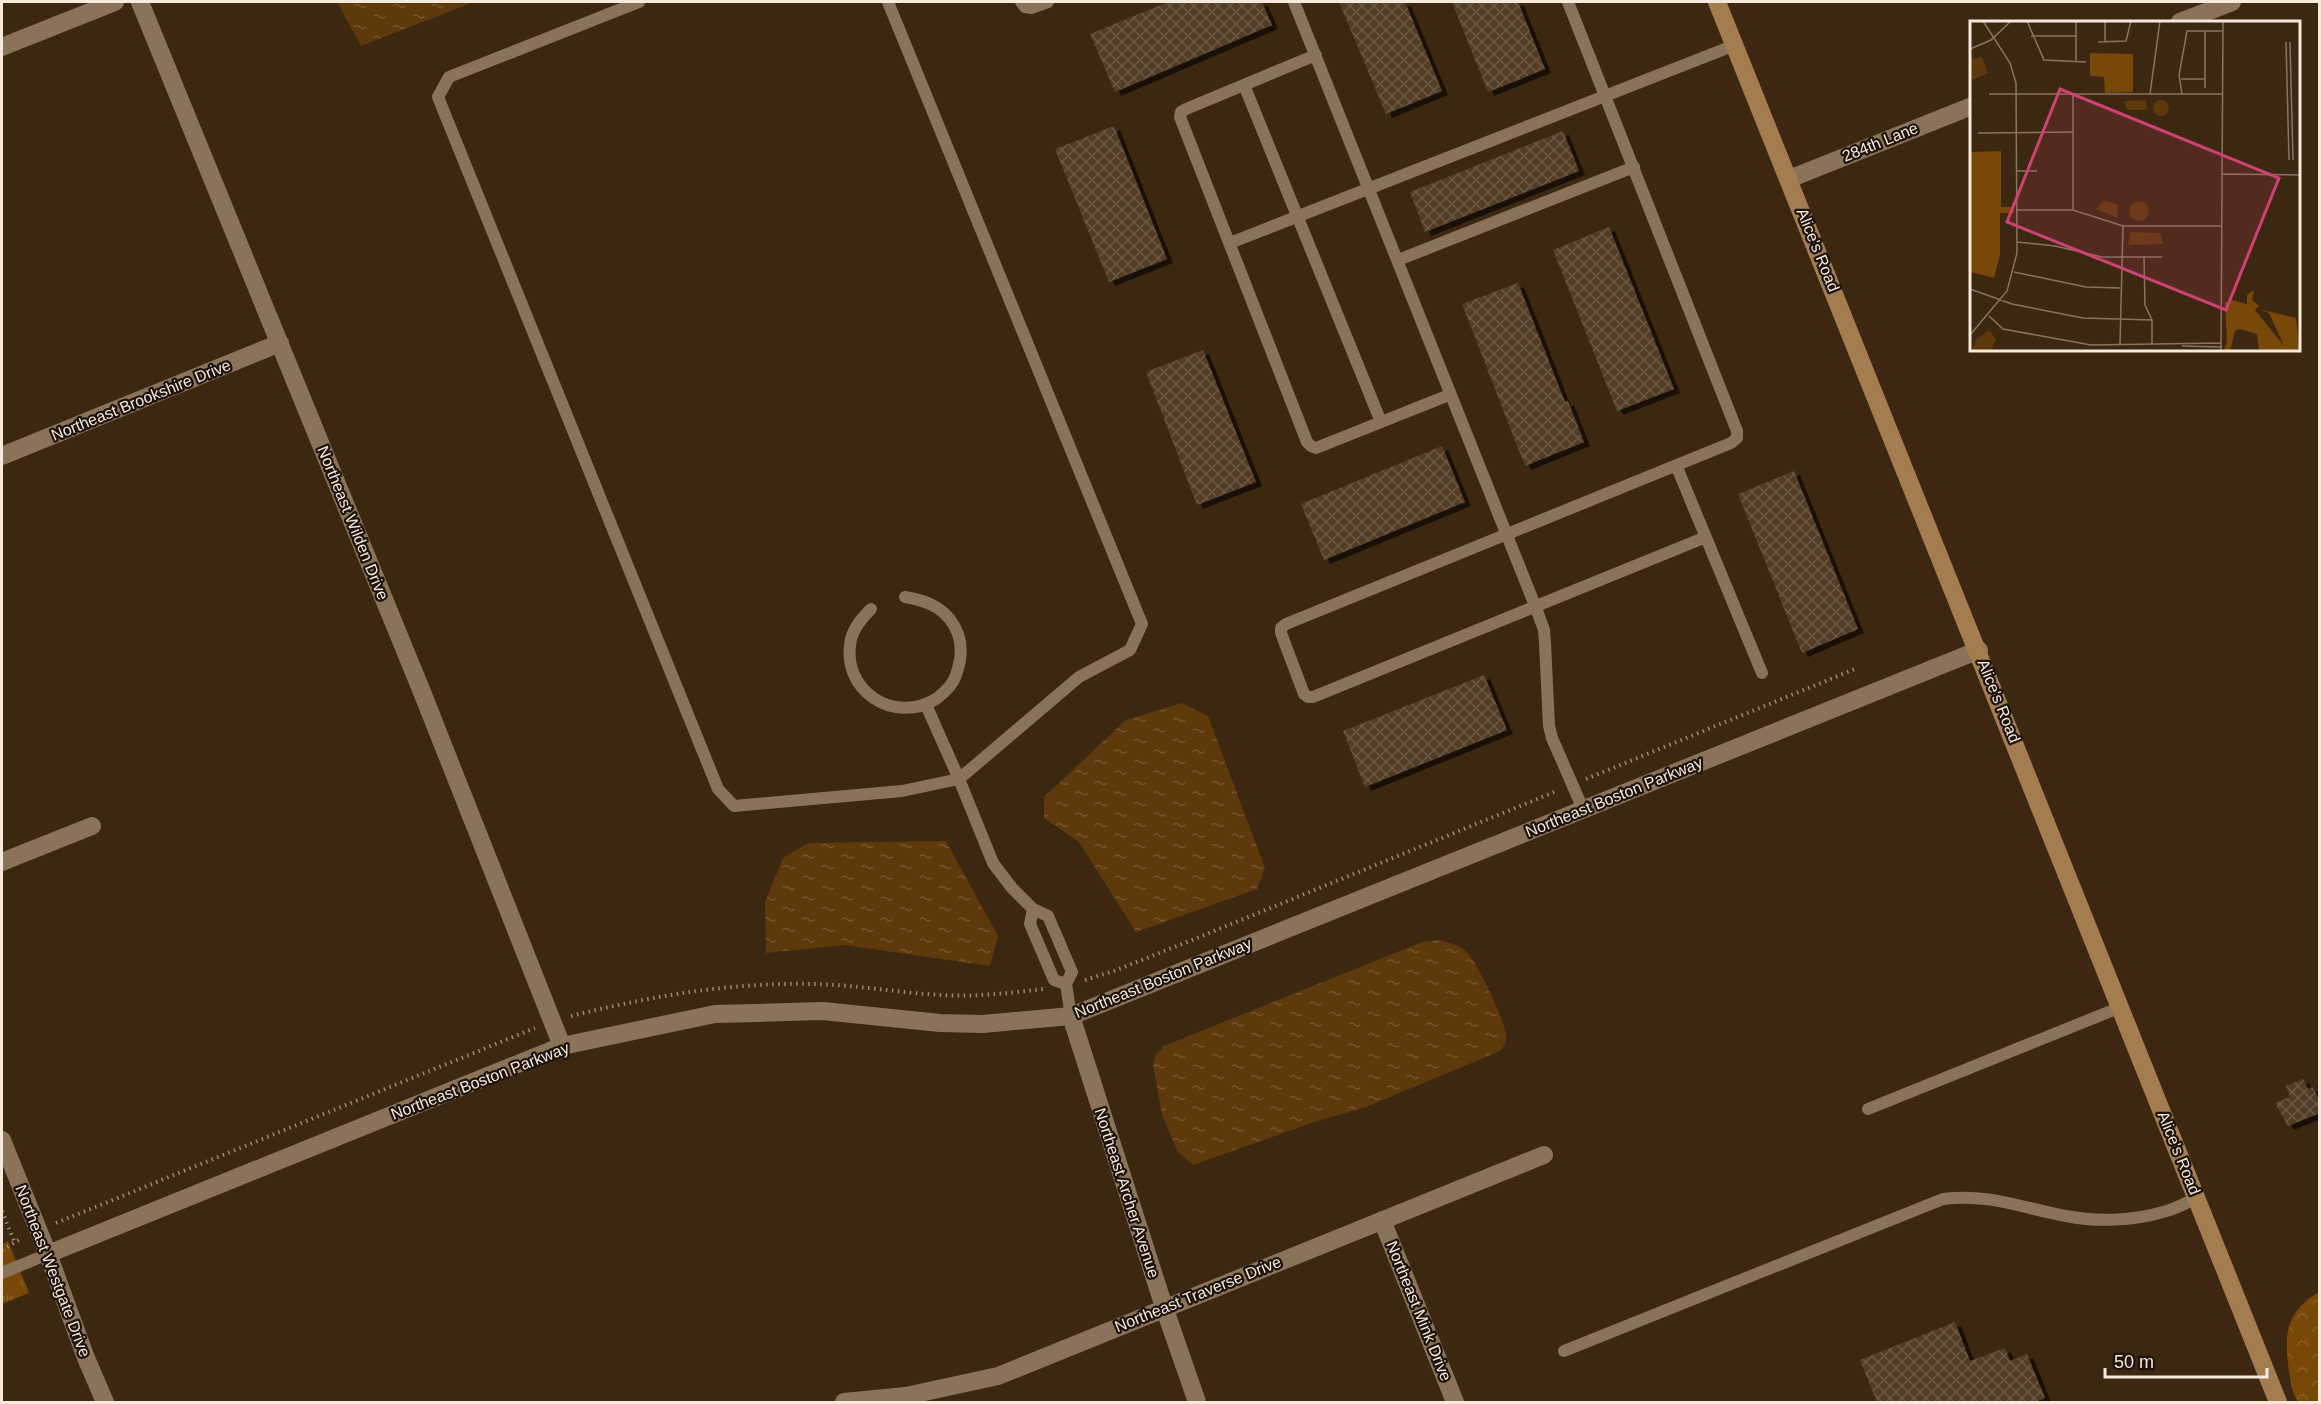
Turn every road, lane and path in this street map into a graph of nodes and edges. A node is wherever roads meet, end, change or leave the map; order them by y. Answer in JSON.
{"nodes":[{"id":1,"x":114,"y":2,"type":"edge"},
{"id":2,"x":140,"y":2,"type":"edge"},
{"id":3,"x":639,"y":2,"type":"edge"},
{"id":4,"x":888,"y":2,"type":"edge"},
{"id":5,"x":1021,"y":2,"type":"edge"},
{"id":6,"x":1048,"y":2,"type":"edge"},
{"id":7,"x":1294,"y":2,"type":"edge"},
{"id":8,"x":1568,"y":2,"type":"edge"},
{"id":9,"x":1717,"y":2,"type":"edge"},
{"id":10,"x":2232,"y":2,"type":"edge"},
{"id":11,"x":2183,"y":21,"type":"edge"},
{"id":12,"x":1735,"y":45,"type":"junction"},
{"id":13,"x":2,"y":47,"type":"edge"},
{"id":14,"x":1316,"y":55,"type":"junction"},
{"id":15,"x":1244,"y":85,"type":"junction"},
{"id":16,"x":1605,"y":94,"type":"junction"},
{"id":17,"x":1970,"y":106,"type":"edge"},
{"id":18,"x":1634,"y":167,"type":"junction"},
{"id":19,"x":1789,"y":179,"type":"junction"},
{"id":20,"x":1369,"y":187,"type":"junction"},
{"id":21,"x":1298,"y":216,"type":"junction"},
{"id":22,"x":1230,"y":243,"type":"junction"},
{"id":23,"x":1398,"y":260,"type":"junction"},
{"id":24,"x":280,"y":343,"type":"junction"},
{"id":25,"x":1449,"y":395,"type":"junction"},
{"id":26,"x":1381,"y":422,"type":"junction"},
{"id":27,"x":2,"y":456,"type":"edge"},
{"id":28,"x":1676,"y":465,"type":"junction"},
{"id":29,"x":1506,"y":534,"type":"junction"},
{"id":30,"x":1706,"y":537,"type":"junction"},
{"id":31,"x":905,"y":597,"type":"dead end"},
{"id":32,"x":1536,"y":608,"type":"junction"},
{"id":33,"x":871,"y":609,"type":"dead end"},
{"id":34,"x":1979,"y":650,"type":"junction"},
{"id":35,"x":1855,"y":669,"type":"dead end"},
{"id":36,"x":1762,"y":673,"type":"dead end"},
{"id":37,"x":926,"y":705,"type":"junction"},
{"id":38,"x":958,"y":779,"type":"junction"},
{"id":39,"x":1573,"y":784,"type":"junction"},
{"id":40,"x":1583,"y":809,"type":"junction"},
{"id":41,"x":92,"y":826,"type":"dead end"},
{"id":42,"x":2,"y":862,"type":"edge"},
{"id":43,"x":1033,"y":909,"type":"junction"},
{"id":44,"x":1067,"y":985,"type":"junction"},
{"id":45,"x":2121,"y":1007,"type":"junction"},
{"id":46,"x":1071,"y":1016,"type":"junction"},
{"id":47,"x":553,"y":1022,"type":"junction"},
{"id":48,"x":562,"y":1046,"type":"junction"},
{"id":49,"x":1868,"y":1109,"type":"dead end"},
{"id":50,"x":2,"y":1140,"type":"edge"},
{"id":51,"x":1544,"y":1155,"type":"dead end"},
{"id":52,"x":2197,"y":1198,"type":"junction"},
{"id":53,"x":2,"y":1211,"type":"edge"},
{"id":54,"x":1382,"y":1220,"type":"junction"},
{"id":55,"x":38,"y":1230,"type":"junction"},
{"id":56,"x":2,"y":1250,"type":"edge"},
{"id":57,"x":48,"y":1254,"type":"junction"},
{"id":58,"x":2,"y":1273,"type":"edge"},
{"id":59,"x":1164,"y":1307,"type":"junction"},
{"id":60,"x":1563,"y":1351,"type":"dead end"},
{"id":61,"x":105,"y":1402,"type":"edge"},
{"id":62,"x":844,"y":1402,"type":"edge"},
{"id":63,"x":1197,"y":1402,"type":"edge"},
{"id":64,"x":1455,"y":1402,"type":"edge"},
{"id":65,"x":2278,"y":1402,"type":"edge"}],
"edges":[{"from":1,"to":13,"type":"street"},
{"from":2,"to":24,"type":"street","name":"Northeast Wilden Drive"},
{"from":3,"to":38,"type":"lane"},
{"from":4,"to":38,"type":"lane"},
{"from":5,"to":6,"type":"lane"},
{"from":7,"to":14,"type":"lane"},
{"from":8,"to":16,"type":"lane"},
{"from":9,"to":12,"type":"main road","name":"Alice's Road"},
{"from":10,"to":11,"type":"street"},
{"from":12,"to":16,"type":"lane"},
{"from":12,"to":19,"type":"main road","name":"Alice's Road"},
{"from":14,"to":15,"type":"lane"},
{"from":14,"to":20,"type":"lane"},
{"from":15,"to":21,"type":"lane"},
{"from":15,"to":22,"type":"lane"},
{"from":16,"to":18,"type":"lane"},
{"from":16,"to":20,"type":"lane"},
{"from":17,"to":19,"type":"street","name":"284th Lane"},
{"from":18,"to":23,"type":"lane"},
{"from":18,"to":28,"type":"lane"},
{"from":19,"to":34,"type":"main road","name":"Alice's Road"},
{"from":20,"to":21,"type":"lane"},
{"from":20,"to":23,"type":"lane"},
{"from":21,"to":22,"type":"lane"},
{"from":21,"to":26,"type":"lane"},
{"from":22,"to":26,"type":"lane"},
{"from":23,"to":25,"type":"lane"},
{"from":24,"to":27,"type":"street","name":"Northeast Brookshire Drive"},
{"from":24,"to":47,"type":"street","name":"Northeast Wilden Drive"},
{"from":25,"to":26,"type":"lane"},
{"from":25,"to":29,"type":"lane"},
{"from":28,"to":29,"type":"lane"},
{"from":28,"to":30,"type":"lane"},
{"from":29,"to":32,"type":"lane"},
{"from":29,"to":32,"type":"lane"},
{"from":30,"to":32,"type":"lane"},
{"from":30,"to":36,"type":"lane"},
{"from":31,"to":37,"type":"lane"},
{"from":32,"to":39,"type":"lane"},
{"from":33,"to":37,"type":"lane"},
{"from":34,"to":40,"type":"street","name":"Northeast Boston Parkway"},
{"from":34,"to":45,"type":"main road","name":"Alice's Road"},
{"from":35,"to":39,"type":"path"},
{"from":37,"to":38,"type":"lane"},
{"from":38,"to":43,"type":"lane"},
{"from":39,"to":40,"type":"lane"},
{"from":39,"to":44,"type":"path"},
{"from":40,"to":46,"type":"street","name":"Northeast Boston Parkway"},
{"from":41,"to":42,"type":"street"},
{"from":43,"to":44,"type":"lane"},
{"from":43,"to":44,"type":"lane"},
{"from":44,"to":46,"type":"lane"},
{"from":44,"to":47,"type":"path"},
{"from":45,"to":49,"type":"lane"},
{"from":45,"to":52,"type":"main road","name":"Alice's Road"},
{"from":46,"to":48,"type":"street","name":"Northeast Boston Parkway"},
{"from":46,"to":59,"type":"street","name":"Northeast Archer Avenue"},
{"from":47,"to":48,"type":"street","name":"Northeast Wilden Drive"},
{"from":47,"to":55,"type":"path"},
{"from":48,"to":57,"type":"street","name":"Northeast Boston Parkway"},
{"from":50,"to":55,"type":"street","name":"Northeast Westgate Drive"},
{"from":51,"to":54,"type":"street","name":"Northeast Traverse Drive"},
{"from":52,"to":60,"type":"lane"},
{"from":52,"to":65,"type":"main road","name":"Alice's Road"},
{"from":53,"to":56,"type":"path"},
{"from":54,"to":59,"type":"street","name":"Northeast Traverse Drive"},
{"from":54,"to":64,"type":"street","name":"Northeast Mink Drive"},
{"from":55,"to":57,"type":"street","name":"Northeast Westgate Drive"},
{"from":57,"to":58,"type":"lane"},
{"from":57,"to":61,"type":"street","name":"Northeast Westgate Drive"},
{"from":59,"to":62,"type":"street","name":"Northeast Traverse Drive"},
{"from":59,"to":63,"type":"street","name":"Northeast Archer Avenue"}]}
